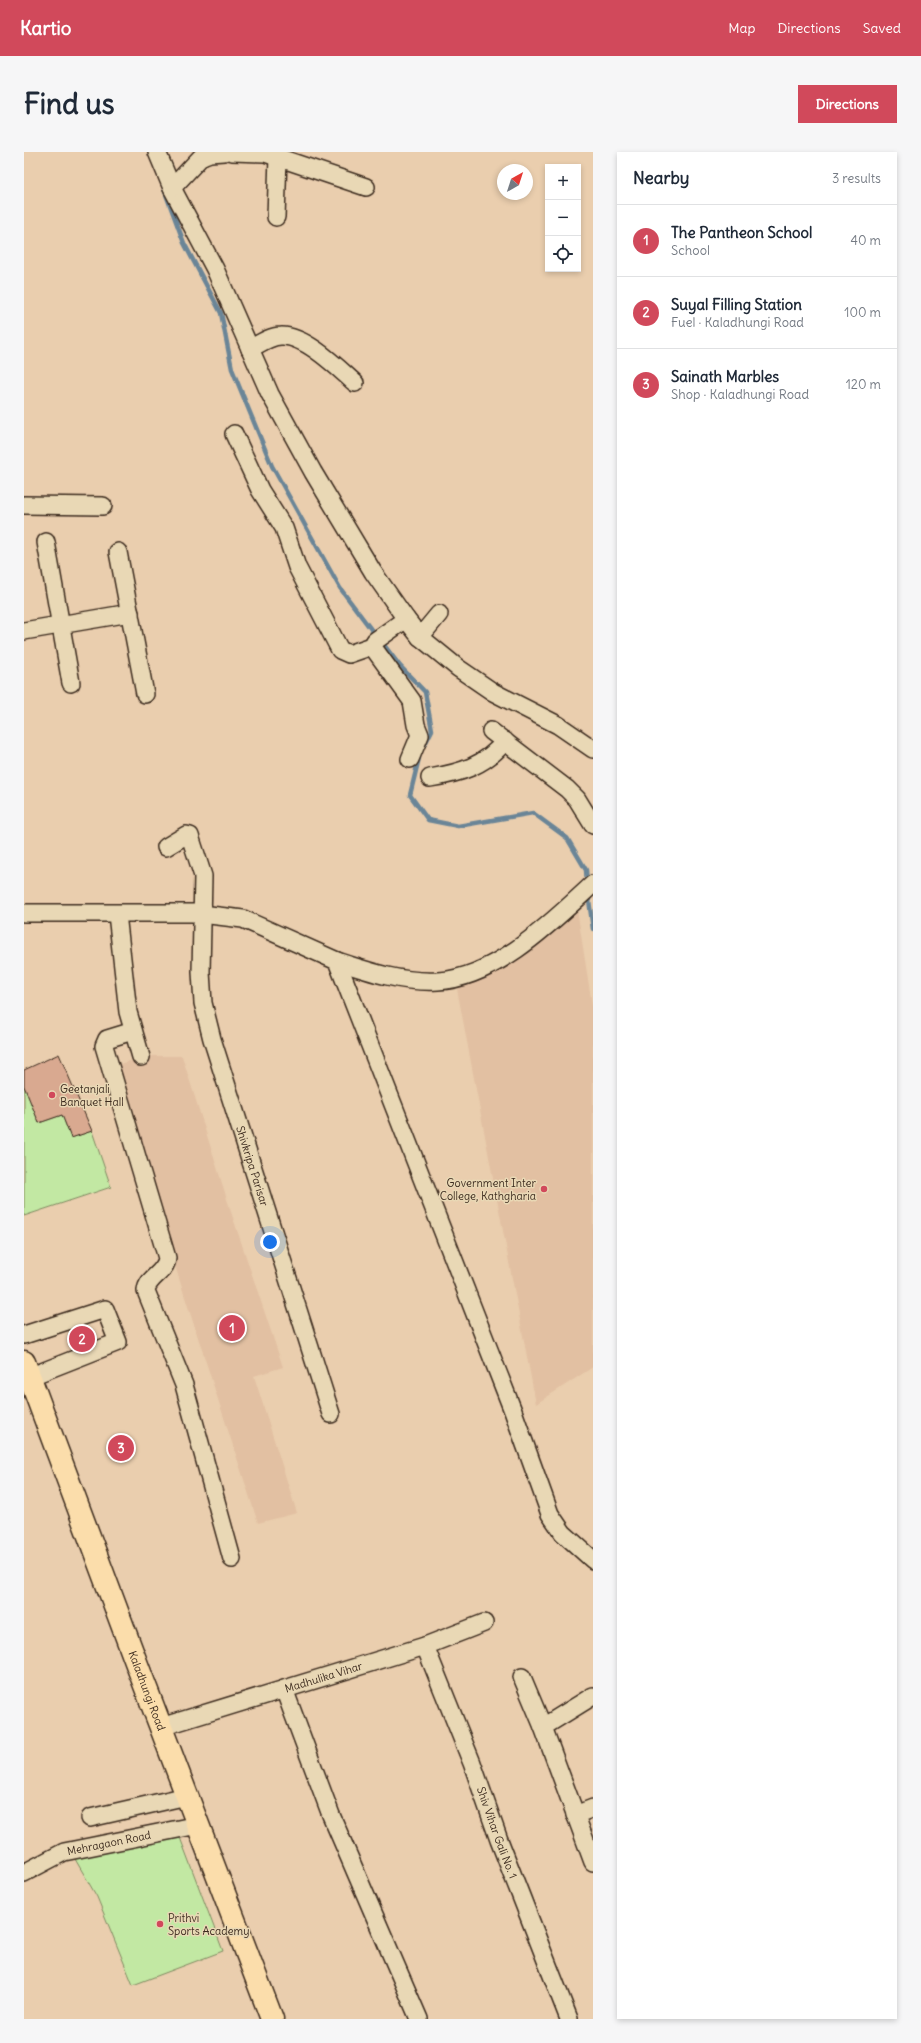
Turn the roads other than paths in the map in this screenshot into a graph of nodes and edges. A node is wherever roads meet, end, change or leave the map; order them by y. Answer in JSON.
{"nodes":[{"id":1,"x":157,"y":152,"type":"edge"},
{"id":2,"x":224,"y":152,"type":"edge"},
{"id":3,"x":232,"y":152,"type":"edge"},
{"id":4,"x":235,"y":152,"type":"edge"},
{"id":5,"x":278,"y":157,"type":"junction"},
{"id":6,"x":366,"y":187,"type":"dead end"},
{"id":7,"x":172,"y":188,"type":"junction"},
{"id":8,"x":276,"y":217,"type":"dead end"},
{"id":9,"x":250,"y":349,"type":"junction"},
{"id":10,"x":355,"y":383,"type":"dead end"},
{"id":11,"x":234,"y":434,"type":"dead end"},
{"id":12,"x":24,"y":505,"type":"edge"},
{"id":13,"x":103,"y":506,"type":"dead end"},
{"id":14,"x":46,"y":542,"type":"dead end"},
{"id":15,"x":118,"y":552,"type":"dead end"},
{"id":16,"x":130,"y":613,"type":"junction"},
{"id":17,"x":439,"y":614,"type":"dead end"},
{"id":18,"x":406,"y":619,"type":"junction"},
{"id":19,"x":60,"y":626,"type":"junction"},
{"id":20,"x":24,"y":631,"type":"edge"},
{"id":21,"x":420,"y":637,"type":"junction"},
{"id":22,"x":378,"y":640,"type":"junction"},
{"id":23,"x":71,"y":683,"type":"dead end"},
{"id":24,"x":145,"y":694,"type":"dead end"},
{"id":25,"x":593,"y":749,"type":"edge"},
{"id":26,"x":410,"y":760,"type":"dead end"},
{"id":27,"x":430,"y":778,"type":"dead end"},
{"id":28,"x":593,"y":825,"type":"edge"},
{"id":29,"x":166,"y":847,"type":"dead end"},
{"id":30,"x":593,"y":884,"type":"edge"},
{"id":31,"x":25,"y":909,"type":"edge"},
{"id":32,"x":117,"y":914,"type":"junction"},
{"id":33,"x":203,"y":914,"type":"junction"},
{"id":34,"x":337,"y":961,"type":"junction"},
{"id":35,"x":133,"y":1031,"type":"junction"},
{"id":36,"x":141,"y":1057,"type":"dead end"},
{"id":37,"x":24,"y":1335,"type":"edge"},
{"id":38,"x":26,"y":1369,"type":"edge"},
{"id":39,"x":331,"y":1414,"type":"dead end"},
{"id":40,"x":232,"y":1559,"type":"dead end"},
{"id":41,"x":593,"y":1560,"type":"edge"},
{"id":42,"x":484,"y":1623,"type":"dead end"},
{"id":43,"x":424,"y":1646,"type":"junction"},
{"id":44,"x":522,"y":1676,"type":"dead end"},
{"id":45,"x":284,"y":1689,"type":"junction"},
{"id":46,"x":593,"y":1696,"type":"edge"},
{"id":47,"x":161,"y":1727,"type":"junction"},
{"id":48,"x":543,"y":1727,"type":"junction"},
{"id":49,"x":187,"y":1796,"type":"junction"},
{"id":50,"x":593,"y":1808,"type":"edge"},
{"id":51,"x":575,"y":1814,"type":"junction"},
{"id":52,"x":90,"y":1818,"type":"dead end"},
{"id":53,"x":198,"y":1824,"type":"junction"},
{"id":54,"x":593,"y":1862,"type":"edge"},
{"id":55,"x":25,"y":1869,"type":"edge"},
{"id":56,"x":272,"y":2019,"type":"edge"},
{"id":57,"x":419,"y":2019,"type":"edge"},
{"id":58,"x":569,"y":2019,"type":"edge"}],
"edges":[{"from":1,"to":7,"type":"street"},
{"from":2,"to":7,"type":"street"},
{"from":3,"to":4,"type":"street"},
{"from":4,"to":5,"type":"street"},
{"from":5,"to":6,"type":"street"},
{"from":5,"to":8,"type":"street"},
{"from":7,"to":9,"type":"street"},
{"from":9,"to":10,"type":"street"},
{"from":9,"to":18,"type":"street"},
{"from":11,"to":22,"type":"street"},
{"from":12,"to":13,"type":"street"},
{"from":14,"to":19,"type":"street"},
{"from":15,"to":16,"type":"street"},
{"from":16,"to":19,"type":"street"},
{"from":16,"to":24,"type":"street"},
{"from":17,"to":21,"type":"street"},
{"from":18,"to":21,"type":"street"},
{"from":18,"to":22,"type":"street"},
{"from":19,"to":20,"type":"street"},
{"from":19,"to":23,"type":"street"},
{"from":21,"to":25,"type":"street"},
{"from":22,"to":26,"type":"street"},
{"from":27,"to":28,"type":"street"},
{"from":29,"to":33,"type":"street","name":"Shivkripa Parisar"},
{"from":30,"to":34,"type":"street"},
{"from":31,"to":32,"type":"street"},
{"from":32,"to":33,"type":"street"},
{"from":32,"to":35,"type":"street"},
{"from":33,"to":34,"type":"street"},
{"from":33,"to":39,"type":"street","name":"Shivkripa Parisar"},
{"from":34,"to":41,"type":"street"},
{"from":35,"to":36,"type":"street"},
{"from":35,"to":40,"type":"street"},
{"from":37,"to":38,"type":"street"},
{"from":38,"to":47,"type":"main road","name":"Kaladhungi Road"},
{"from":42,"to":43,"type":"street","name":"Madhulika Vihar"},
{"from":43,"to":45,"type":"street","name":"Madhulika Vihar"},
{"from":43,"to":58,"type":"street","name":"Shiv Vihar Gali No. 1"},
{"from":44,"to":48,"type":"street"},
{"from":45,"to":47,"type":"street","name":"Madhulika Vihar"},
{"from":45,"to":57,"type":"street"},
{"from":46,"to":48,"type":"street"},
{"from":47,"to":49,"type":"main road","name":"Kaladhungi Road"},
{"from":48,"to":51,"type":"street"},
{"from":49,"to":52,"type":"street"},
{"from":49,"to":53,"type":"main road","name":"Kaladhungi Road"},
{"from":50,"to":51,"type":"street"},
{"from":51,"to":54,"type":"street"},
{"from":53,"to":55,"type":"street","name":"Mehragaon Road"},
{"from":53,"to":56,"type":"main road","name":"Kaladhungi Road"}]}
